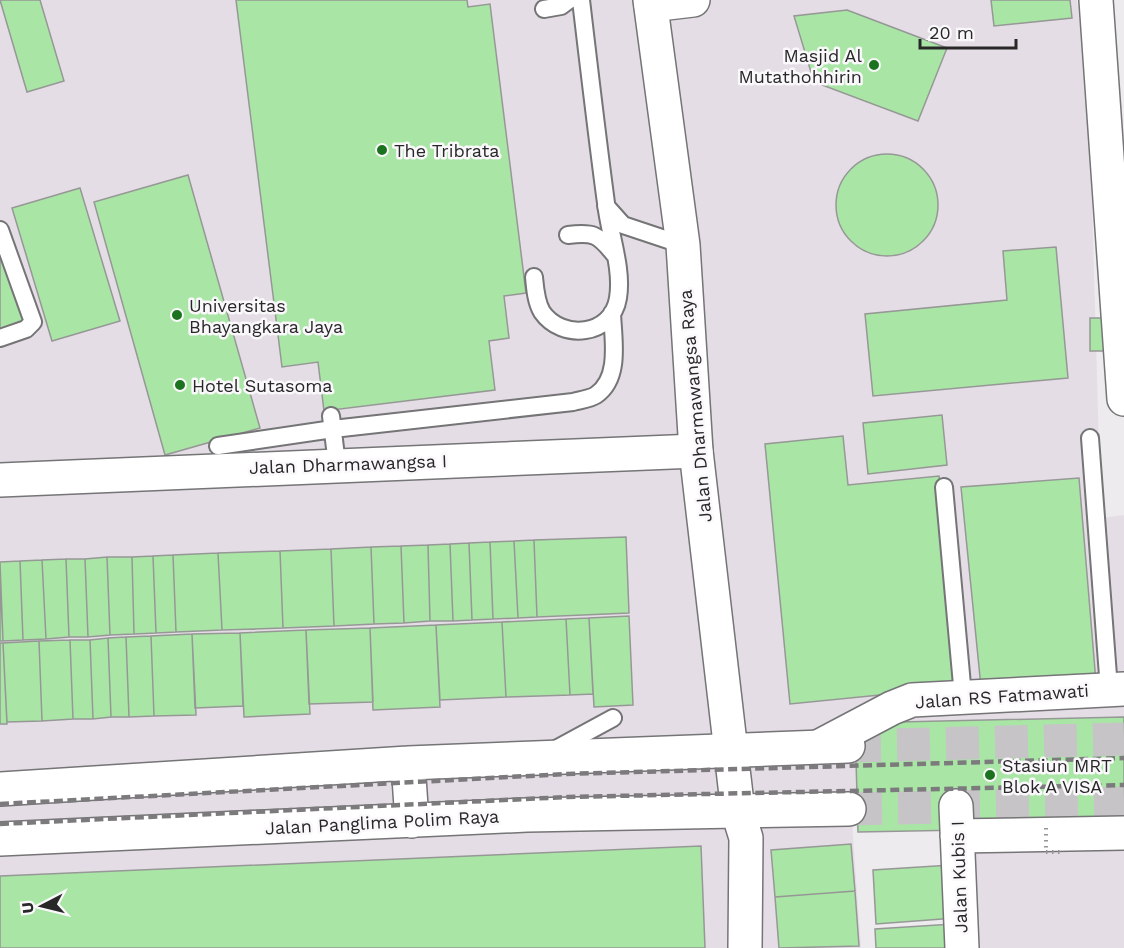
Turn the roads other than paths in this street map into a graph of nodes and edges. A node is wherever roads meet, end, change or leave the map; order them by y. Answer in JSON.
{"nodes":[{"id":1,"x":568,"y":0,"type":"edge"},
{"id":2,"x":582,"y":0,"type":"edge"},
{"id":3,"x":693,"y":0,"type":"edge"},
{"id":4,"x":651,"y":2,"type":"edge"},
{"id":5,"x":544,"y":9,"type":"dead end"},
{"id":6,"x":1106,"y":11,"type":"edge"},
{"id":7,"x":606,"y":206,"type":"junction"},
{"id":8,"x":0,"y":230,"type":"edge"},
{"id":9,"x":568,"y":235,"type":"dead end"},
{"id":10,"x":682,"y":245,"type":"junction"},
{"id":11,"x":614,"y":255,"type":"junction"},
{"id":12,"x":534,"y":277,"type":"dead end"},
{"id":13,"x":612,"y":313,"type":"junction"},
{"id":14,"x":0,"y":338,"type":"edge"},
{"id":15,"x":1124,"y":399,"type":"edge"},
{"id":16,"x":332,"y":422,"type":"junction"},
{"id":17,"x":1090,"y":438,"type":"dead end"},
{"id":18,"x":218,"y":446,"type":"dead end"},
{"id":19,"x":696,"y":451,"type":"junction"},
{"id":20,"x":337,"y":464,"type":"junction"},
{"id":21,"x":0,"y":480,"type":"edge"},
{"id":22,"x":944,"y":488,"type":"dead end"},
{"id":23,"x":1116,"y":689,"type":"edge"},
{"id":24,"x":963,"y":696,"type":"junction"},
{"id":25,"x":613,"y":718,"type":"dead end"},
{"id":26,"x":730,"y":749,"type":"junction"},
{"id":27,"x":540,"y":758,"type":"junction"},
{"id":28,"x":408,"y":763,"type":"junction"},
{"id":29,"x":0,"y":789,"type":"edge"},
{"id":30,"x":849,"y":809,"type":"tunnel mouth"},
{"id":31,"x":750,"y":820,"type":"junction"},
{"id":32,"x":412,"y":821,"type":"junction"},
{"id":33,"x":1124,"y":833,"type":"edge"},
{"id":34,"x":0,"y":839,"type":"edge"},
{"id":35,"x":745,"y":948,"type":"edge"},
{"id":36,"x":962,"y":948,"type":"edge"}],
"edges":[{"from":1,"to":5,"type":"lane"},
{"from":2,"to":7,"type":"lane"},
{"from":3,"to":4,"type":"street"},
{"from":4,"to":10,"type":"street","name":"Jalan Dharmawangsa Raya"},
{"from":6,"to":15,"type":"street"},
{"from":7,"to":10,"type":"lane"},
{"from":7,"to":11,"type":"lane"},
{"from":8,"to":14,"type":"lane"},
{"from":9,"to":11,"type":"lane"},
{"from":10,"to":19,"type":"street","name":"Jalan Dharmawangsa Raya"},
{"from":11,"to":13,"type":"lane"},
{"from":12,"to":13,"type":"lane"},
{"from":13,"to":16,"type":"lane"},
{"from":16,"to":18,"type":"lane"},
{"from":16,"to":20,"type":"lane"},
{"from":17,"to":23,"type":"lane"},
{"from":19,"to":20,"type":"street","name":"Jalan Dharmawangsa I"},
{"from":19,"to":26,"type":"street","name":"Jalan Dharmawangsa Raya"},
{"from":20,"to":21,"type":"street","name":"Jalan Dharmawangsa I"},
{"from":22,"to":24,"type":"lane"},
{"from":23,"to":24,"type":"street","name":"Jalan RS Fatmawati"},
{"from":24,"to":26,"type":"street","name":"Jalan RS Fatmawati"},
{"from":25,"to":27,"type":"lane"},
{"from":26,"to":27,"type":"street"},
{"from":26,"to":31,"type":"street","name":"Jalan Dharmawangsa Raya"},
{"from":27,"to":28,"type":"street"},
{"from":28,"to":29,"type":"street"},
{"from":28,"to":32,"type":"street"},
{"from":30,"to":31,"type":"street"},
{"from":31,"to":32,"type":"street","name":"Jalan Panglima Polim Raya"},
{"from":31,"to":35,"type":"street","name":"Jalan Dharmawangsa Raya"},
{"from":32,"to":34,"type":"street","name":"Jalan Panglima Polim Raya"},
{"from":33,"to":36,"type":"street","name":"Jalan Kubis I"}]}
